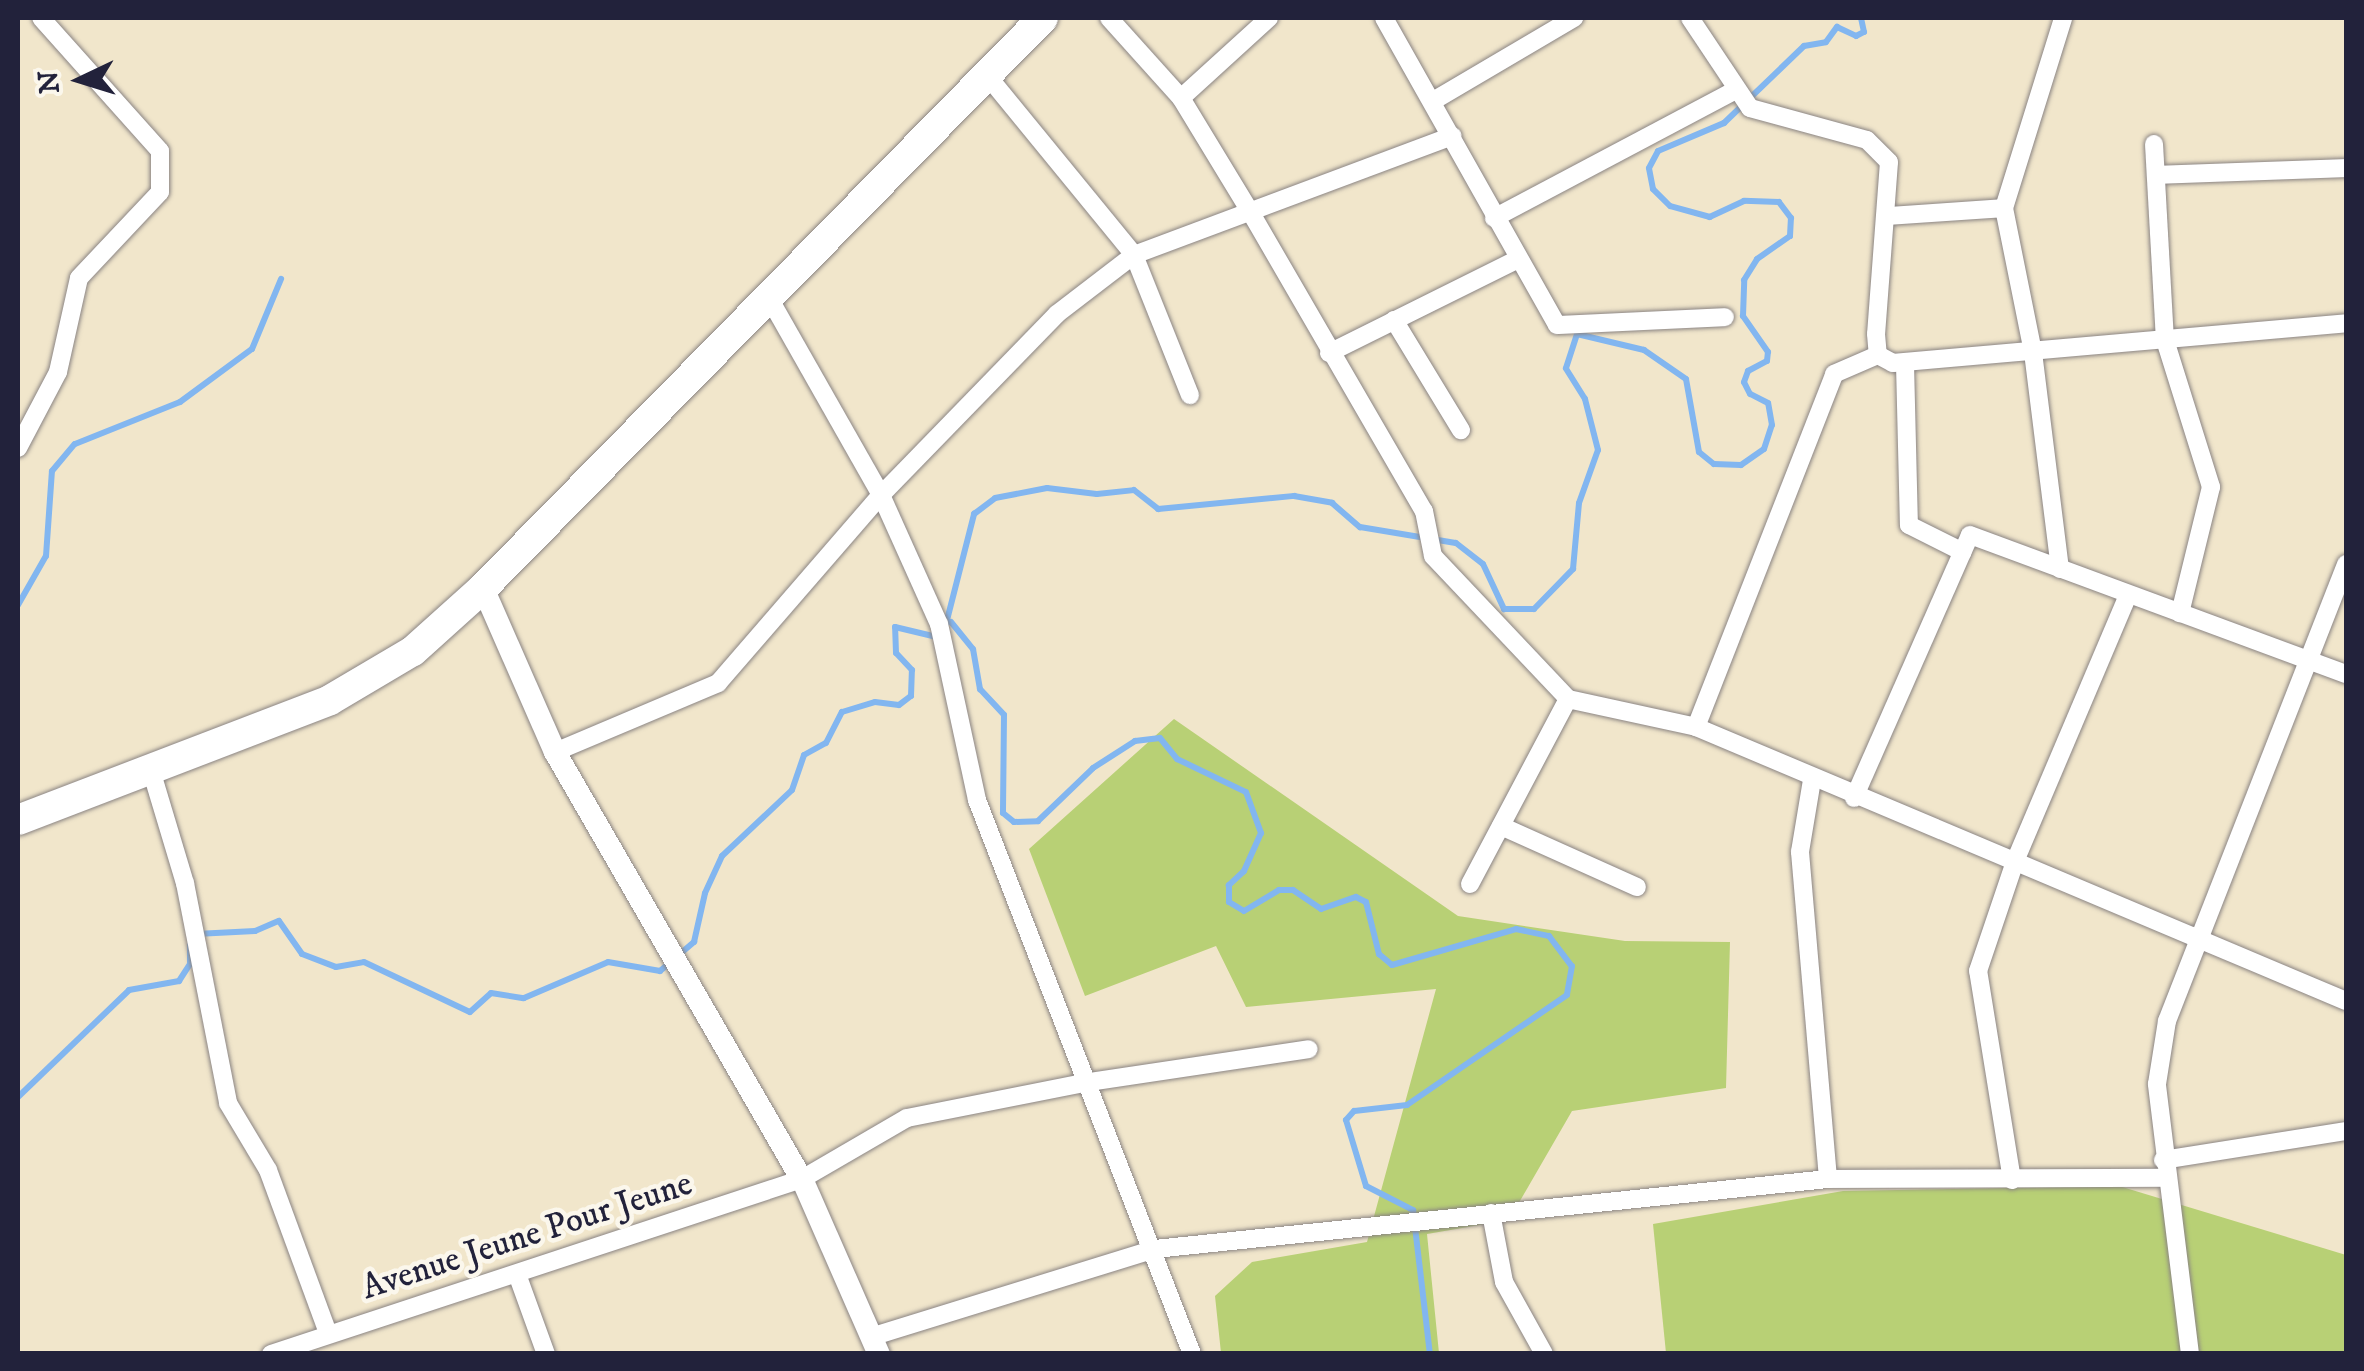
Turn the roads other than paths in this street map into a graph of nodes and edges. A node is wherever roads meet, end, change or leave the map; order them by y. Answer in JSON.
{"nodes":[{"id":1,"x":41,"y":18,"type":"edge"},
{"id":2,"x":1043,"y":18,"type":"edge"},
{"id":3,"x":1108,"y":18,"type":"edge"},
{"id":4,"x":1269,"y":18,"type":"edge"},
{"id":5,"x":1384,"y":18,"type":"edge"},
{"id":6,"x":1574,"y":18,"type":"edge"},
{"id":7,"x":1690,"y":18,"type":"edge"},
{"id":8,"x":2063,"y":18,"type":"edge"},
{"id":9,"x":986,"y":74,"type":"junction"},
{"id":10,"x":1180,"y":98,"type":"junction"},
{"id":11,"x":1741,"y":99,"type":"junction"},
{"id":12,"x":1433,"y":101,"type":"junction"},
{"id":13,"x":1452,"y":136,"type":"junction"},
{"id":14,"x":2154,"y":144,"type":"dead end"},
{"id":15,"x":2346,"y":168,"type":"edge"},
{"id":16,"x":2156,"y":175,"type":"junction"},
{"id":17,"x":2004,"y":208,"type":"junction"},
{"id":18,"x":1251,"y":213,"type":"junction"},
{"id":19,"x":1888,"y":216,"type":"junction"},
{"id":20,"x":1494,"y":218,"type":"junction"},
{"id":21,"x":1134,"y":256,"type":"junction"},
{"id":22,"x":1518,"y":259,"type":"junction"},
{"id":23,"x":768,"y":296,"type":"junction"},
{"id":24,"x":1725,"y":317,"type":"dead end"},
{"id":25,"x":1394,"y":320,"type":"junction"},
{"id":26,"x":2346,"y":322,"type":"edge"},
{"id":27,"x":2165,"y":340,"type":"junction"},
{"id":28,"x":2033,"y":352,"type":"junction"},
{"id":29,"x":1329,"y":353,"type":"junction"},
{"id":30,"x":1878,"y":355,"type":"junction"},
{"id":31,"x":1905,"y":364,"type":"junction"},
{"id":32,"x":1190,"y":395,"type":"dead end"},
{"id":33,"x":1461,"y":430,"type":"dead end"},
{"id":34,"x":18,"y":448,"type":"edge"},
{"id":35,"x":880,"y":495,"type":"junction"},
{"id":36,"x":1963,"y":552,"type":"junction"},
{"id":37,"x":2346,"y":564,"type":"edge"},
{"id":38,"x":2060,"y":569,"type":"junction"},
{"id":39,"x":483,"y":588,"type":"junction"},
{"id":40,"x":2128,"y":594,"type":"junction"},
{"id":41,"x":2180,"y":613,"type":"junction"},
{"id":42,"x":2310,"y":660,"type":"junction"},
{"id":43,"x":2346,"y":674,"type":"edge"},
{"id":44,"x":1568,"y":698,"type":"junction"},
{"id":45,"x":1696,"y":727,"type":"junction"},
{"id":46,"x":555,"y":752,"type":"junction"},
{"id":47,"x":151,"y":770,"type":"junction"},
{"id":48,"x":1812,"y":780,"type":"junction"},
{"id":49,"x":1854,"y":798,"type":"junction"},
{"id":50,"x":18,"y":820,"type":"edge"},
{"id":51,"x":1501,"y":826,"type":"junction"},
{"id":52,"x":2016,"y":860,"type":"junction"},
{"id":53,"x":1470,"y":884,"type":"dead end"},
{"id":54,"x":1637,"y":887,"type":"dead end"},
{"id":55,"x":2196,"y":936,"type":"junction"},
{"id":56,"x":2346,"y":1001,"type":"edge"},
{"id":57,"x":1310,"y":1049,"type":"dead end"},
{"id":58,"x":1089,"y":1082,"type":"junction"},
{"id":59,"x":2346,"y":1131,"type":"edge"},
{"id":60,"x":2164,"y":1169,"type":"junction"},
{"id":61,"x":802,"y":1179,"type":"junction"},
{"id":62,"x":1828,"y":1179,"type":"junction"},
{"id":63,"x":2012,"y":1180,"type":"junction"},
{"id":64,"x":1491,"y":1214,"type":"junction"},
{"id":65,"x":1156,"y":1248,"type":"junction"},
{"id":66,"x":518,"y":1274,"type":"junction"},
{"id":67,"x":328,"y":1333,"type":"junction"},
{"id":68,"x":876,"y":1345,"type":"edge"},
{"id":69,"x":271,"y":1354,"type":"edge"},
{"id":70,"x":546,"y":1354,"type":"edge"},
{"id":71,"x":1192,"y":1354,"type":"edge"},
{"id":72,"x":1544,"y":1354,"type":"edge"},
{"id":73,"x":2190,"y":1354,"type":"edge"}],
"edges":[{"from":1,"to":34,"type":"street"},
{"from":2,"to":9,"type":"highway"},
{"from":3,"to":10,"type":"street"},
{"from":4,"to":10,"type":"street"},
{"from":5,"to":12,"type":"street"},
{"from":6,"to":12,"type":"street"},
{"from":7,"to":11,"type":"street"},
{"from":8,"to":17,"type":"street"},
{"from":9,"to":21,"type":"street"},
{"from":9,"to":23,"type":"highway"},
{"from":10,"to":18,"type":"street"},
{"from":11,"to":19,"type":"street"},
{"from":11,"to":20,"type":"street"},
{"from":12,"to":13,"type":"street"},
{"from":13,"to":18,"type":"street"},
{"from":13,"to":20,"type":"street"},
{"from":14,"to":16,"type":"street"},
{"from":15,"to":16,"type":"street"},
{"from":16,"to":27,"type":"street"},
{"from":17,"to":19,"type":"street"},
{"from":17,"to":28,"type":"street"},
{"from":18,"to":21,"type":"street"},
{"from":18,"to":29,"type":"street"},
{"from":19,"to":30,"type":"street"},
{"from":20,"to":22,"type":"street"},
{"from":21,"to":32,"type":"street"},
{"from":21,"to":35,"type":"street"},
{"from":22,"to":24,"type":"street"},
{"from":22,"to":25,"type":"street"},
{"from":23,"to":35,"type":"street"},
{"from":23,"to":39,"type":"highway"},
{"from":25,"to":29,"type":"street"},
{"from":25,"to":33,"type":"street"},
{"from":26,"to":27,"type":"street"},
{"from":27,"to":28,"type":"street"},
{"from":27,"to":41,"type":"street"},
{"from":28,"to":31,"type":"street"},
{"from":28,"to":38,"type":"street"},
{"from":29,"to":44,"type":"street"},
{"from":30,"to":31,"type":"street"},
{"from":30,"to":45,"type":"street"},
{"from":31,"to":36,"type":"street"},
{"from":35,"to":46,"type":"street"},
{"from":35,"to":58,"type":"street"},
{"from":36,"to":38,"type":"street"},
{"from":36,"to":49,"type":"street"},
{"from":37,"to":42,"type":"street"},
{"from":38,"to":40,"type":"street"},
{"from":39,"to":46,"type":"street"},
{"from":39,"to":47,"type":"highway"},
{"from":40,"to":41,"type":"street"},
{"from":40,"to":52,"type":"street"},
{"from":41,"to":42,"type":"street"},
{"from":42,"to":43,"type":"street"},
{"from":42,"to":55,"type":"street"},
{"from":44,"to":45,"type":"street"},
{"from":44,"to":51,"type":"street"},
{"from":45,"to":48,"type":"street"},
{"from":46,"to":61,"type":"street"},
{"from":47,"to":50,"type":"highway"},
{"from":47,"to":67,"type":"street"},
{"from":48,"to":49,"type":"street"},
{"from":48,"to":62,"type":"street"},
{"from":49,"to":52,"type":"street"},
{"from":51,"to":53,"type":"street"},
{"from":51,"to":54,"type":"street"},
{"from":52,"to":55,"type":"street"},
{"from":52,"to":63,"type":"street"},
{"from":55,"to":56,"type":"street"},
{"from":55,"to":60,"type":"street"},
{"from":57,"to":58,"type":"street","name":"Avenue Jeune Pour Jeune"},
{"from":58,"to":61,"type":"street","name":"Avenue Jeune Pour Jeune"},
{"from":58,"to":65,"type":"street"},
{"from":59,"to":60,"type":"street"},
{"from":60,"to":63,"type":"street"},
{"from":60,"to":73,"type":"street"},
{"from":61,"to":66,"type":"street","name":"Avenue Jeune Pour Jeune"},
{"from":61,"to":68,"type":"street"},
{"from":62,"to":63,"type":"street"},
{"from":62,"to":64,"type":"street"},
{"from":64,"to":65,"type":"street"},
{"from":64,"to":72,"type":"street"},
{"from":65,"to":68,"type":"street"},
{"from":65,"to":71,"type":"street"},
{"from":66,"to":67,"type":"street","name":"Avenue Jeune Pour Jeune"},
{"from":66,"to":70,"type":"street"},
{"from":67,"to":69,"type":"street","name":"Avenue Jeune Pour Jeune"}]}
